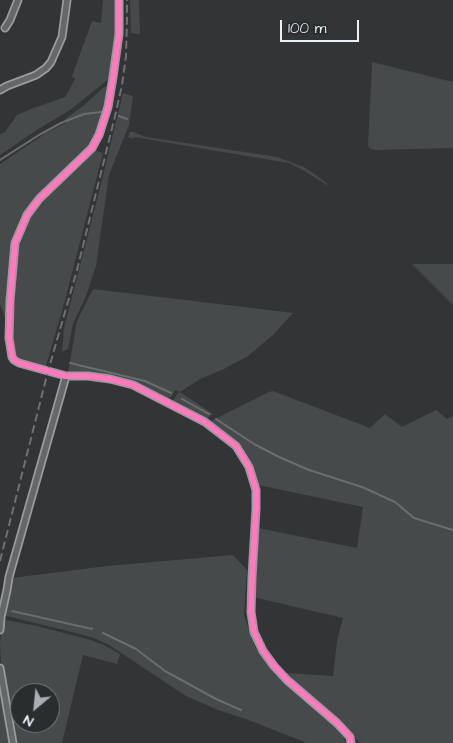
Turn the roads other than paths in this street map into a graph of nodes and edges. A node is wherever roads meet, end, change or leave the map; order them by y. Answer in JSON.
{"nodes":[{"id":1,"x":18,"y":0,"type":"edge"},
{"id":2,"x":67,"y":0,"type":"edge"},
{"id":3,"x":120,"y":0,"type":"edge"},
{"id":4,"x":5,"y":28,"type":"dead end"},
{"id":5,"x":0,"y":90,"type":"edge"},
{"id":6,"x":66,"y":376,"type":"junction"},
{"id":7,"x":0,"y":630,"type":"edge"},
{"id":8,"x":0,"y":668,"type":"edge"},
{"id":9,"x":13,"y":743,"type":"edge"},
{"id":10,"x":351,"y":743,"type":"edge"}],
"edges":[{"from":1,"to":4,"type":"street"},
{"from":2,"to":5,"type":"street"},
{"from":3,"to":6,"type":"street"},
{"from":6,"to":7,"type":"street"},
{"from":6,"to":10,"type":"street"},
{"from":8,"to":9,"type":"street"}]}
